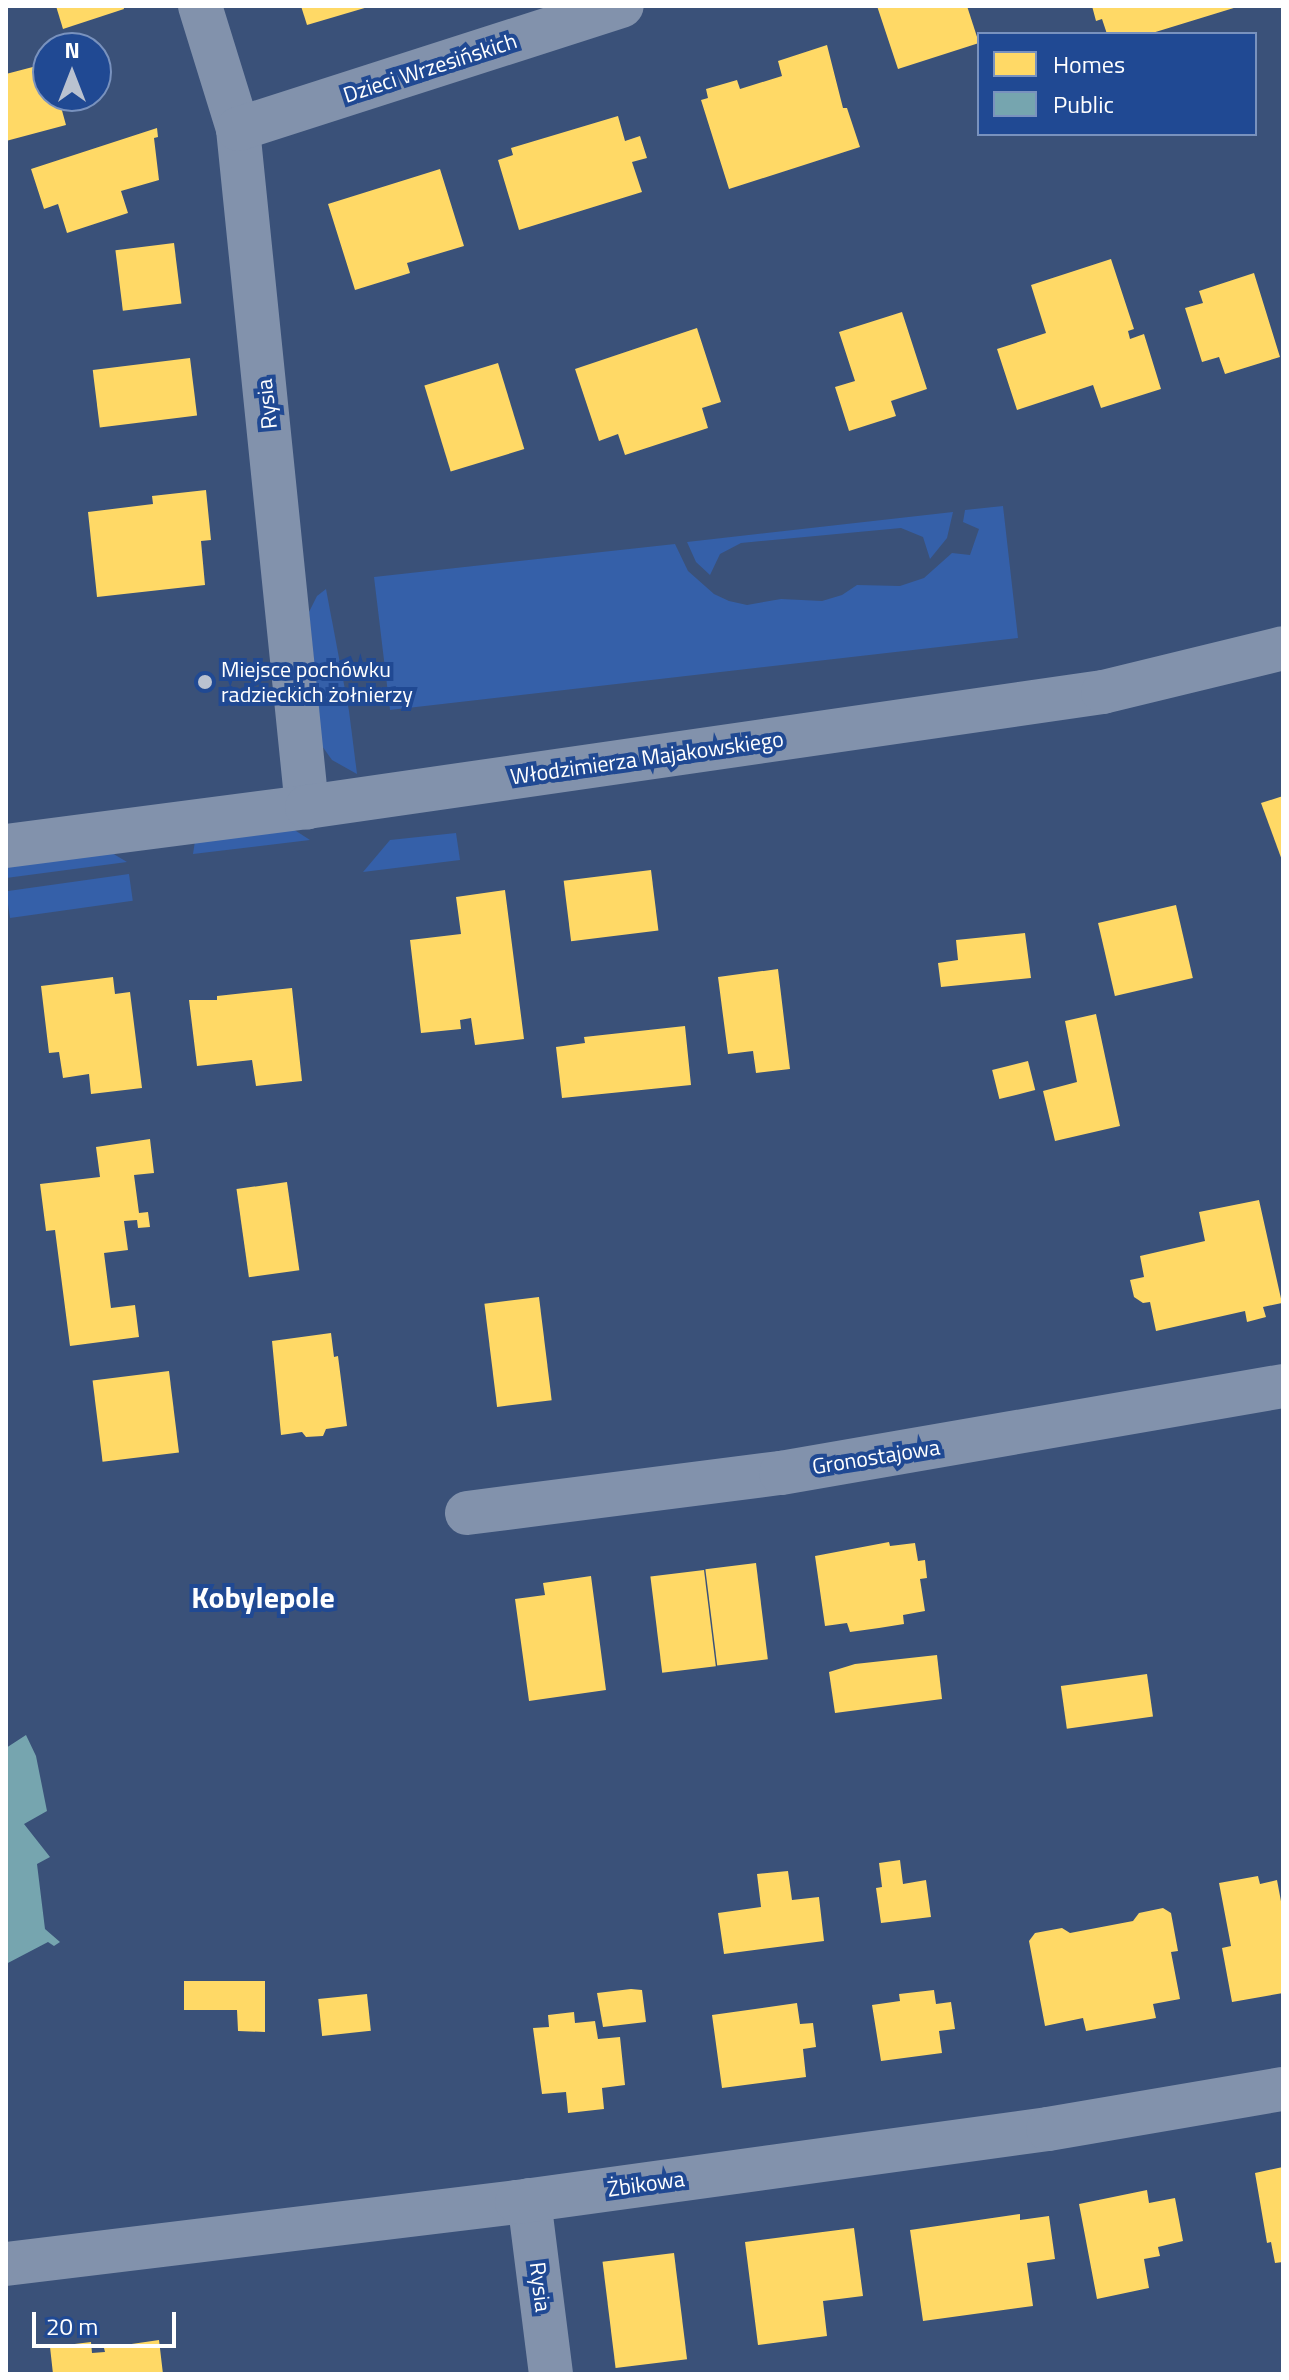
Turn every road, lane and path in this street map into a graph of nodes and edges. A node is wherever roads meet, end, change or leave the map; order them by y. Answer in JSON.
{"nodes":[{"id":1,"x":200,"y":6,"type":"edge"},
{"id":2,"x":622,"y":6,"type":"edge"},
{"id":3,"x":238,"y":129,"type":"junction"},
{"id":4,"x":1283,"y":648,"type":"edge"},
{"id":5,"x":307,"y":807,"type":"junction"},
{"id":6,"x":6,"y":846,"type":"edge"},
{"id":7,"x":1283,"y":1386,"type":"edge"},
{"id":8,"x":467,"y":1513,"type":"dead end"},
{"id":9,"x":1283,"y":2089,"type":"edge"},
{"id":10,"x":529,"y":2200,"type":"junction"},
{"id":11,"x":6,"y":2264,"type":"edge"},
{"id":12,"x":551,"y":2374,"type":"edge"}],
"edges":[{"from":1,"to":3,"type":"street","name":"Rysia"},
{"from":2,"to":3,"type":"street","name":"Dzieci Wrzesińskich"},
{"from":3,"to":5,"type":"street","name":"Rysia"},
{"from":4,"to":5,"type":"street","name":"Włodzimierza Majakowskiego"},
{"from":5,"to":6,"type":"street","name":"Włodzimierza Majakowskiego"},
{"from":7,"to":8,"type":"street","name":"Gronostajowa"},
{"from":9,"to":10,"type":"street","name":"Żbikowa"},
{"from":10,"to":11,"type":"street","name":"Żbikowa"},
{"from":10,"to":12,"type":"street","name":"Rysia"}]}
